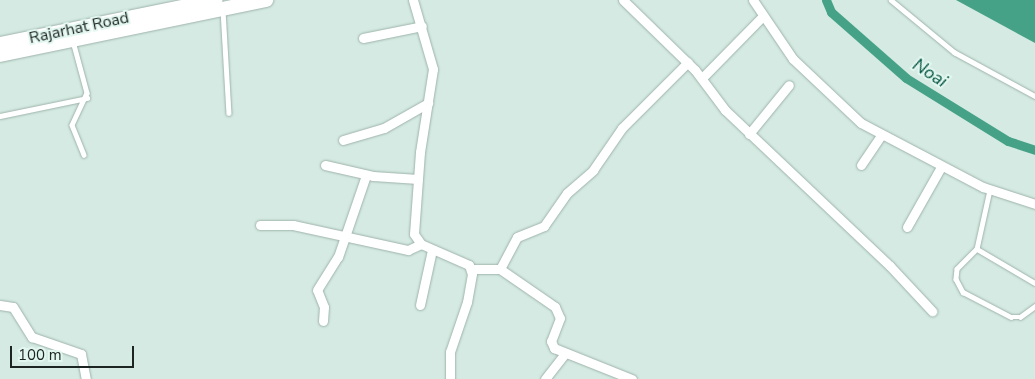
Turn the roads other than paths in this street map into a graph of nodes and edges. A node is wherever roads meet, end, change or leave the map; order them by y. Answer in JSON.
{"nodes":[{"id":1,"x":266,"y":0,"type":"edge"},
{"id":2,"x":413,"y":0,"type":"edge"},
{"id":3,"x":623,"y":0,"type":"edge"},
{"id":4,"x":753,"y":0,"type":"edge"},
{"id":5,"x":890,"y":0,"type":"edge"},
{"id":6,"x":220,"y":4,"type":"edge"},
{"id":7,"x":762,"y":17,"type":"junction"},
{"id":8,"x":422,"y":26,"type":"junction"},
{"id":9,"x":363,"y":38,"type":"dead end"},
{"id":10,"x":73,"y":40,"type":"junction"},
{"id":11,"x":0,"y":44,"type":"edge"},
{"id":12,"x":0,"y":55,"type":"edge"},
{"id":13,"x":688,"y":62,"type":"junction"},
{"id":14,"x":702,"y":78,"type":"junction"},
{"id":15,"x":788,"y":85,"type":"dead end"},
{"id":16,"x":1035,"y":96,"type":"edge"},
{"id":17,"x":87,"y":98,"type":"junction"},
{"id":18,"x":428,"y":103,"type":"junction"},
{"id":19,"x":229,"y":113,"type":"dead end"},
{"id":20,"x":0,"y":116,"type":"edge"},
{"id":21,"x":749,"y":134,"type":"junction"},
{"id":22,"x":881,"y":135,"type":"junction"},
{"id":23,"x":343,"y":140,"type":"dead end"},
{"id":24,"x":84,"y":155,"type":"dead end"},
{"id":25,"x":861,"y":164,"type":"dead end"},
{"id":26,"x":325,"y":165,"type":"dead end"},
{"id":27,"x":941,"y":167,"type":"junction"},
{"id":28,"x":366,"y":175,"type":"junction"},
{"id":29,"x":418,"y":180,"type":"junction"},
{"id":30,"x":990,"y":190,"type":"junction"},
{"id":31,"x":1035,"y":204,"type":"edge"},
{"id":32,"x":260,"y":225,"type":"dead end"},
{"id":33,"x":908,"y":227,"type":"dead end"},
{"id":34,"x":343,"y":237,"type":"junction"},
{"id":35,"x":421,"y":244,"type":"junction"},
{"id":36,"x":977,"y":249,"type":"junction"},
{"id":37,"x":432,"y":250,"type":"junction"},
{"id":38,"x":472,"y":269,"type":"junction"},
{"id":39,"x":500,"y":269,"type":"junction"},
{"id":40,"x":1035,"y":283,"type":"edge"},
{"id":41,"x":0,"y":305,"type":"edge"},
{"id":42,"x":420,"y":305,"type":"dead end"},
{"id":43,"x":1035,"y":306,"type":"edge"},
{"id":44,"x":932,"y":312,"type":"dead end"},
{"id":45,"x":323,"y":321,"type":"dead end"},
{"id":46,"x":565,"y":353,"type":"junction"},
{"id":47,"x":86,"y":379,"type":"edge"},
{"id":48,"x":450,"y":379,"type":"edge"},
{"id":49,"x":545,"y":379,"type":"edge"},
{"id":50,"x":632,"y":379,"type":"edge"}],
"edges":[{"from":1,"to":6,"type":"main road"},
{"from":2,"to":8,"type":"street"},
{"from":3,"to":13,"type":"street"},
{"from":4,"to":7,"type":"street"},
{"from":5,"to":16,"type":"lane"},
{"from":6,"to":10,"type":"main road"},
{"from":6,"to":11,"type":"main road","name":"Rajarhat Road"},
{"from":6,"to":19,"type":"lane"},
{"from":7,"to":14,"type":"street"},
{"from":7,"to":22,"type":"street"},
{"from":8,"to":9,"type":"street"},
{"from":8,"to":18,"type":"street"},
{"from":10,"to":12,"type":"main road"},
{"from":10,"to":17,"type":"lane"},
{"from":13,"to":14,"type":"street"},
{"from":13,"to":39,"type":"street"},
{"from":14,"to":21,"type":"street"},
{"from":15,"to":21,"type":"street"},
{"from":17,"to":20,"type":"lane"},
{"from":17,"to":24,"type":"lane"},
{"from":18,"to":23,"type":"street"},
{"from":18,"to":29,"type":"street"},
{"from":21,"to":44,"type":"street"},
{"from":22,"to":25,"type":"street"},
{"from":22,"to":27,"type":"street"},
{"from":26,"to":28,"type":"street"},
{"from":27,"to":30,"type":"street"},
{"from":27,"to":33,"type":"street"},
{"from":28,"to":29,"type":"street"},
{"from":28,"to":34,"type":"street"},
{"from":29,"to":35,"type":"street"},
{"from":30,"to":31,"type":"street"},
{"from":30,"to":36,"type":"lane"},
{"from":32,"to":34,"type":"street"},
{"from":34,"to":35,"type":"street"},
{"from":34,"to":45,"type":"street"},
{"from":35,"to":37,"type":"street"},
{"from":36,"to":40,"type":"lane"},
{"from":36,"to":43,"type":"lane"},
{"from":37,"to":38,"type":"street"},
{"from":37,"to":42,"type":"street"},
{"from":38,"to":39,"type":"street"},
{"from":38,"to":48,"type":"street"},
{"from":39,"to":46,"type":"street"},
{"from":41,"to":47,"type":"street"},
{"from":46,"to":49,"type":"street"},
{"from":46,"to":50,"type":"street"}]}
